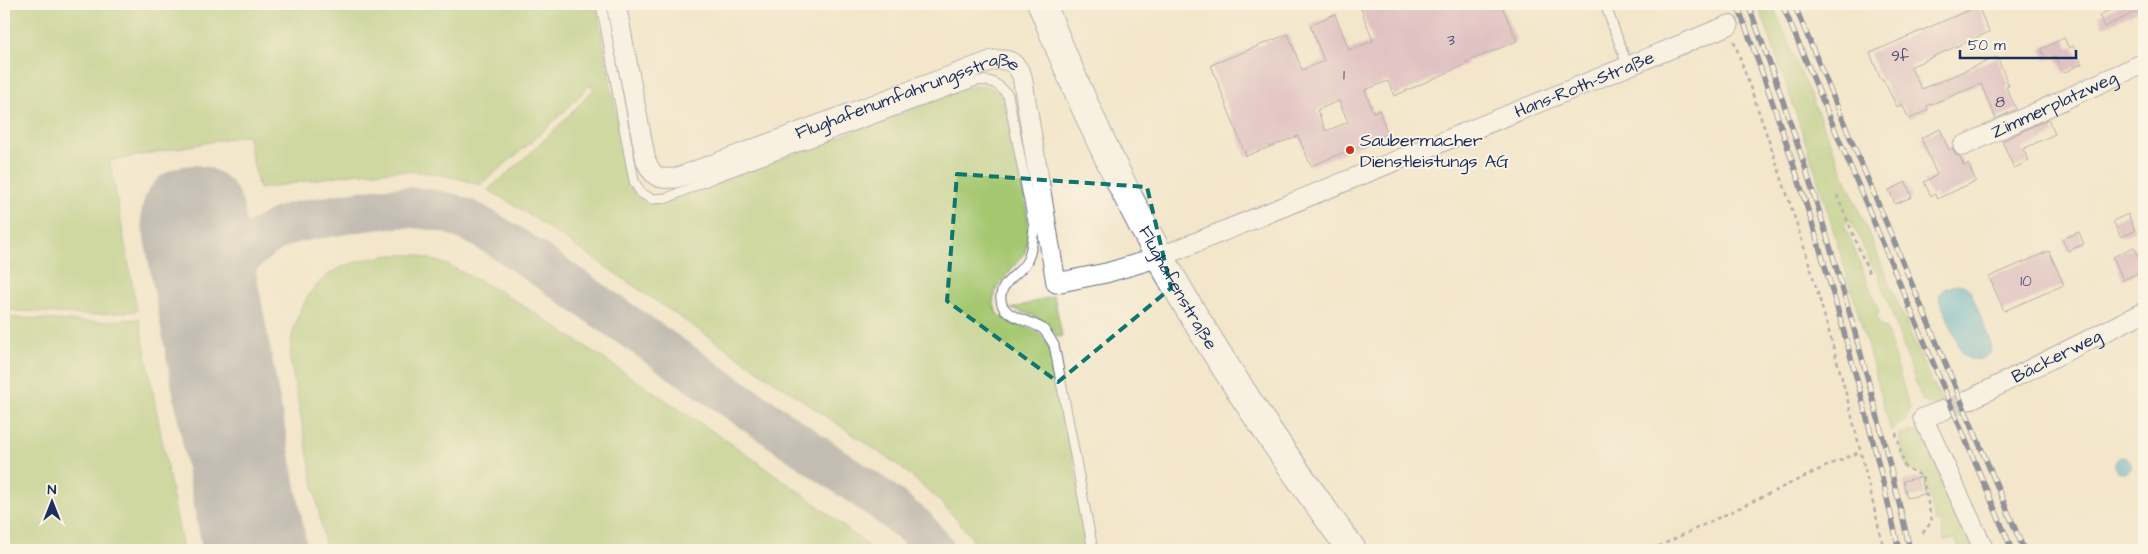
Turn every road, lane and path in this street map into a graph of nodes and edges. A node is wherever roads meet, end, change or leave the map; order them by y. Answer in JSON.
{"nodes":[{"id":1,"x":601,"y":4,"type":"edge"},
{"id":2,"x":616,"y":4,"type":"edge"},
{"id":3,"x":1042,"y":4,"type":"edge"},
{"id":4,"x":1605,"y":4,"type":"edge"},
{"id":5,"x":1720,"y":4,"type":"edge"},
{"id":6,"x":1729,"y":25,"type":"junction"},
{"id":7,"x":2144,"y":63,"type":"edge"},
{"id":8,"x":1628,"y":68,"type":"junction"},
{"id":9,"x":1963,"y":146,"type":"dead end"},
{"id":10,"x":1837,"y":195,"type":"dead end"},
{"id":11,"x":1160,"y":258,"type":"junction"},
{"id":12,"x":1869,"y":273,"type":"dead end"},
{"id":13,"x":2144,"y":312,"type":"edge"},
{"id":14,"x":1968,"y":400,"type":"tunnel mouth"},
{"id":15,"x":1944,"y":410,"type":"tunnel mouth"},
{"id":16,"x":1896,"y":433,"type":"dead end"},
{"id":17,"x":1860,"y":452,"type":"junction"},
{"id":18,"x":1922,"y":534,"type":"dead end"},
{"id":19,"x":1093,"y":550,"type":"edge"},
{"id":20,"x":1352,"y":550,"type":"edge"},
{"id":21,"x":1651,"y":550,"type":"edge"},
{"id":22,"x":1884,"y":550,"type":"edge"},
{"id":23,"x":1984,"y":550,"type":"edge"}],
"edges":[{"from":1,"to":19,"type":"lane"},
{"from":2,"to":11,"type":"street","name":"Flughafenumfahrungsstraße"},
{"from":3,"to":11,"type":"main road","name":"Flughafenstraße"},
{"from":4,"to":8,"type":"lane"},
{"from":5,"to":6,"type":"path"},
{"from":6,"to":8,"type":"street","name":"Hans-Roth-Straße"},
{"from":6,"to":17,"type":"path"},
{"from":7,"to":9,"type":"street","name":"Zimmerplatzweg"},
{"from":8,"to":11,"type":"street","name":"Hans-Roth-Straße"},
{"from":10,"to":12,"type":"path"},
{"from":11,"to":20,"type":"main road","name":"Flughafenstraße"},
{"from":13,"to":14,"type":"street","name":"Bäckerweg"},
{"from":15,"to":23,"type":"street"},
{"from":16,"to":18,"type":"path"},
{"from":17,"to":21,"type":"path"},
{"from":17,"to":22,"type":"path"}]}
